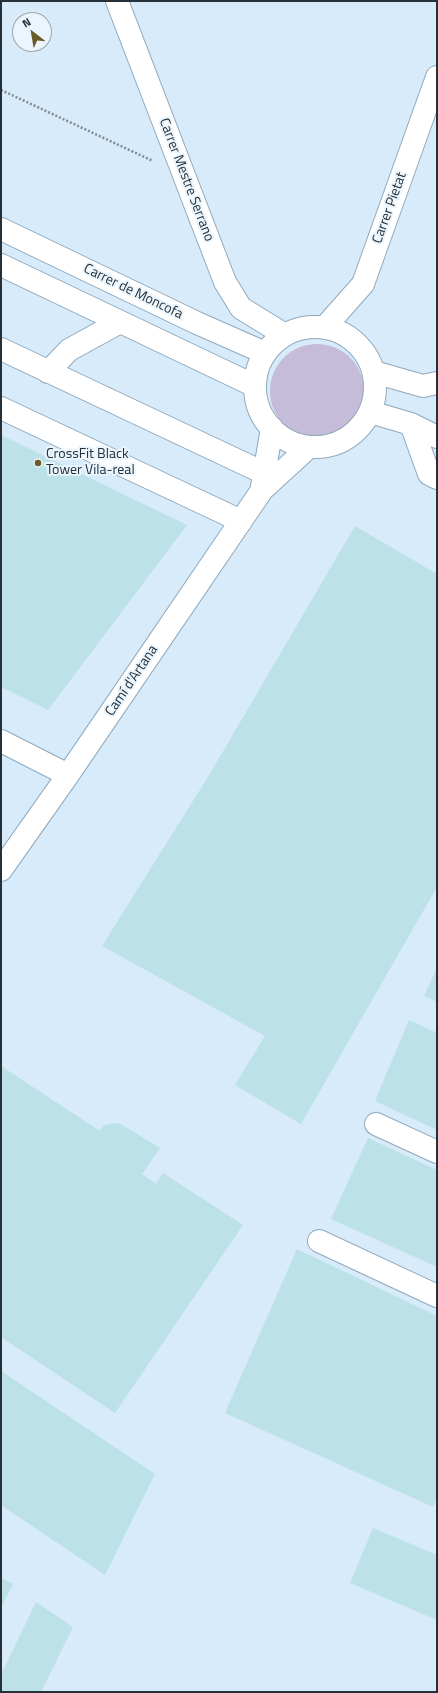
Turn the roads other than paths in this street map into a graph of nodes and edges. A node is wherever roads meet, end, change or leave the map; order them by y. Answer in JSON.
{"nodes":[{"id":1,"x":116,"y":1,"type":"edge"},
{"id":2,"x":437,"y":77,"type":"edge"},
{"id":3,"x":1,"y":229,"type":"edge"},
{"id":4,"x":1,"y":264,"type":"edge"},
{"id":5,"x":120,"y":322,"type":"junction"},
{"id":6,"x":325,"y":327,"type":"junction"},
{"id":7,"x":285,"y":335,"type":"junction"},
{"id":8,"x":1,"y":349,"type":"edge"},
{"id":9,"x":265,"y":353,"type":"junction"},
{"id":10,"x":48,"y":372,"type":"junction"},
{"id":11,"x":374,"y":372,"type":"junction"},
{"id":12,"x":437,"y":383,"type":"edge"},
{"id":13,"x":255,"y":386,"type":"junction"},
{"id":14,"x":1,"y":408,"type":"edge"},
{"id":15,"x":370,"y":412,"type":"junction"},
{"id":16,"x":411,"y":424,"type":"junction"},
{"id":17,"x":272,"y":428,"type":"junction"},
{"id":18,"x":437,"y":437,"type":"edge"},
{"id":19,"x":309,"y":447,"type":"junction"},
{"id":20,"x":437,"y":478,"type":"edge"},
{"id":21,"x":263,"y":482,"type":"junction"},
{"id":22,"x":240,"y":521,"type":"junction"},
{"id":23,"x":1,"y":741,"type":"edge"},
{"id":24,"x":68,"y":775,"type":"junction"},
{"id":25,"x":1,"y":870,"type":"edge"},
{"id":26,"x":376,"y":1124,"type":"dead end"},
{"id":27,"x":437,"y":1152,"type":"edge"},
{"id":28,"x":319,"y":1241,"type":"dead end"},
{"id":29,"x":437,"y":1296,"type":"edge"}],
"edges":[{"from":1,"to":7,"type":"street","name":"Carrer Mestre Serrano"},
{"from":2,"to":6,"type":"street","name":"Carrer Pietat"},
{"from":3,"to":9,"type":"street","name":"Carrer de Moncofa"},
{"from":4,"to":5,"type":"street"},
{"from":5,"to":10,"type":"street"},
{"from":5,"to":13,"type":"street"},
{"from":6,"to":7,"type":"street"},
{"from":6,"to":11,"type":"street"},
{"from":7,"to":9,"type":"street"},
{"from":8,"to":10,"type":"street"},
{"from":9,"to":13,"type":"street"},
{"from":10,"to":21,"type":"street"},
{"from":11,"to":12,"type":"street"},
{"from":11,"to":15,"type":"street"},
{"from":13,"to":17,"type":"street"},
{"from":14,"to":22,"type":"street"},
{"from":15,"to":16,"type":"street"},
{"from":15,"to":19,"type":"street"},
{"from":16,"to":18,"type":"street"},
{"from":16,"to":20,"type":"street"},
{"from":17,"to":19,"type":"street"},
{"from":17,"to":21,"type":"street","name":"Camí d'Artana"},
{"from":19,"to":21,"type":"street","name":"Camí d'Artana"},
{"from":21,"to":22,"type":"street","name":"Camí d'Artana"},
{"from":22,"to":24,"type":"street","name":"Camí d'Artana"},
{"from":23,"to":24,"type":"street"},
{"from":24,"to":25,"type":"street","name":"Camí d'Artana"},
{"from":26,"to":27,"type":"street"},
{"from":28,"to":29,"type":"street"}]}
